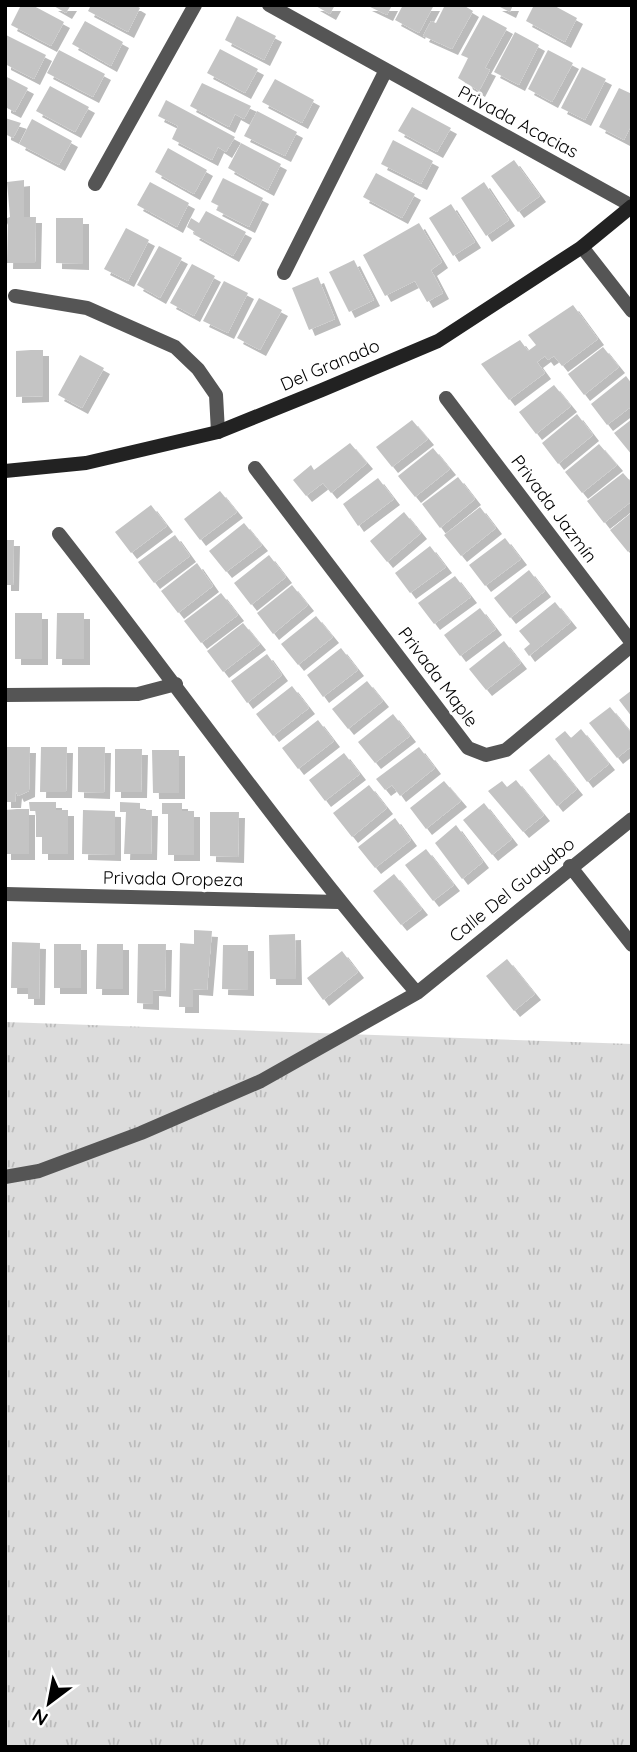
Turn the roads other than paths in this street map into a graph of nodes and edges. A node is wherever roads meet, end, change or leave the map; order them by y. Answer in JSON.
{"nodes":[{"id":1,"x":195,"y":5,"type":"edge"},
{"id":2,"x":269,"y":5,"type":"edge"},
{"id":3,"x":385,"y":72,"type":"junction"},
{"id":4,"x":95,"y":184,"type":"dead end"},
{"id":5,"x":632,"y":206,"type":"edge"},
{"id":6,"x":582,"y":247,"type":"junction"},
{"id":7,"x":284,"y":273,"type":"dead end"},
{"id":8,"x":15,"y":296,"type":"dead end"},
{"id":9,"x":632,"y":311,"type":"edge"},
{"id":10,"x":446,"y":398,"type":"dead end"},
{"id":11,"x":218,"y":432,"type":"junction"},
{"id":12,"x":255,"y":468,"type":"dead end"},
{"id":13,"x":5,"y":471,"type":"edge"},
{"id":14,"x":59,"y":534,"type":"dead end"},
{"id":15,"x":632,"y":644,"type":"edge"},
{"id":16,"x":176,"y":684,"type":"junction"},
{"id":17,"x":5,"y":695,"type":"edge"},
{"id":18,"x":632,"y":819,"type":"edge"},
{"id":19,"x":570,"y":866,"type":"junction"},
{"id":20,"x":5,"y":894,"type":"edge"},
{"id":21,"x":339,"y":902,"type":"junction"},
{"id":22,"x":632,"y":945,"type":"edge"},
{"id":23,"x":417,"y":993,"type":"junction"},
{"id":24,"x":5,"y":1177,"type":"edge"}],
"edges":[{"from":1,"to":4,"type":"street"},
{"from":2,"to":3,"type":"street","name":"Privada Acacias"},
{"from":3,"to":5,"type":"street","name":"Privada Acacias"},
{"from":3,"to":7,"type":"street"},
{"from":5,"to":6,"type":"main road","name":"Del Granado"},
{"from":6,"to":9,"type":"street"},
{"from":6,"to":11,"type":"main road","name":"Del Granado"},
{"from":8,"to":11,"type":"street"},
{"from":10,"to":15,"type":"street","name":"Privada Jazmín"},
{"from":11,"to":13,"type":"main road","name":"Del Granado"},
{"from":12,"to":15,"type":"street","name":"Privada Maple"},
{"from":14,"to":16,"type":"street"},
{"from":16,"to":17,"type":"street"},
{"from":16,"to":21,"type":"street"},
{"from":18,"to":19,"type":"street","name":"Calle Del Guayabo"},
{"from":19,"to":22,"type":"street"},
{"from":19,"to":23,"type":"street","name":"Calle Del Guayabo"},
{"from":20,"to":21,"type":"street","name":"Privada Oropeza"},
{"from":21,"to":23,"type":"street"},
{"from":23,"to":24,"type":"street","name":"Calle Del Guayabo"}]}
